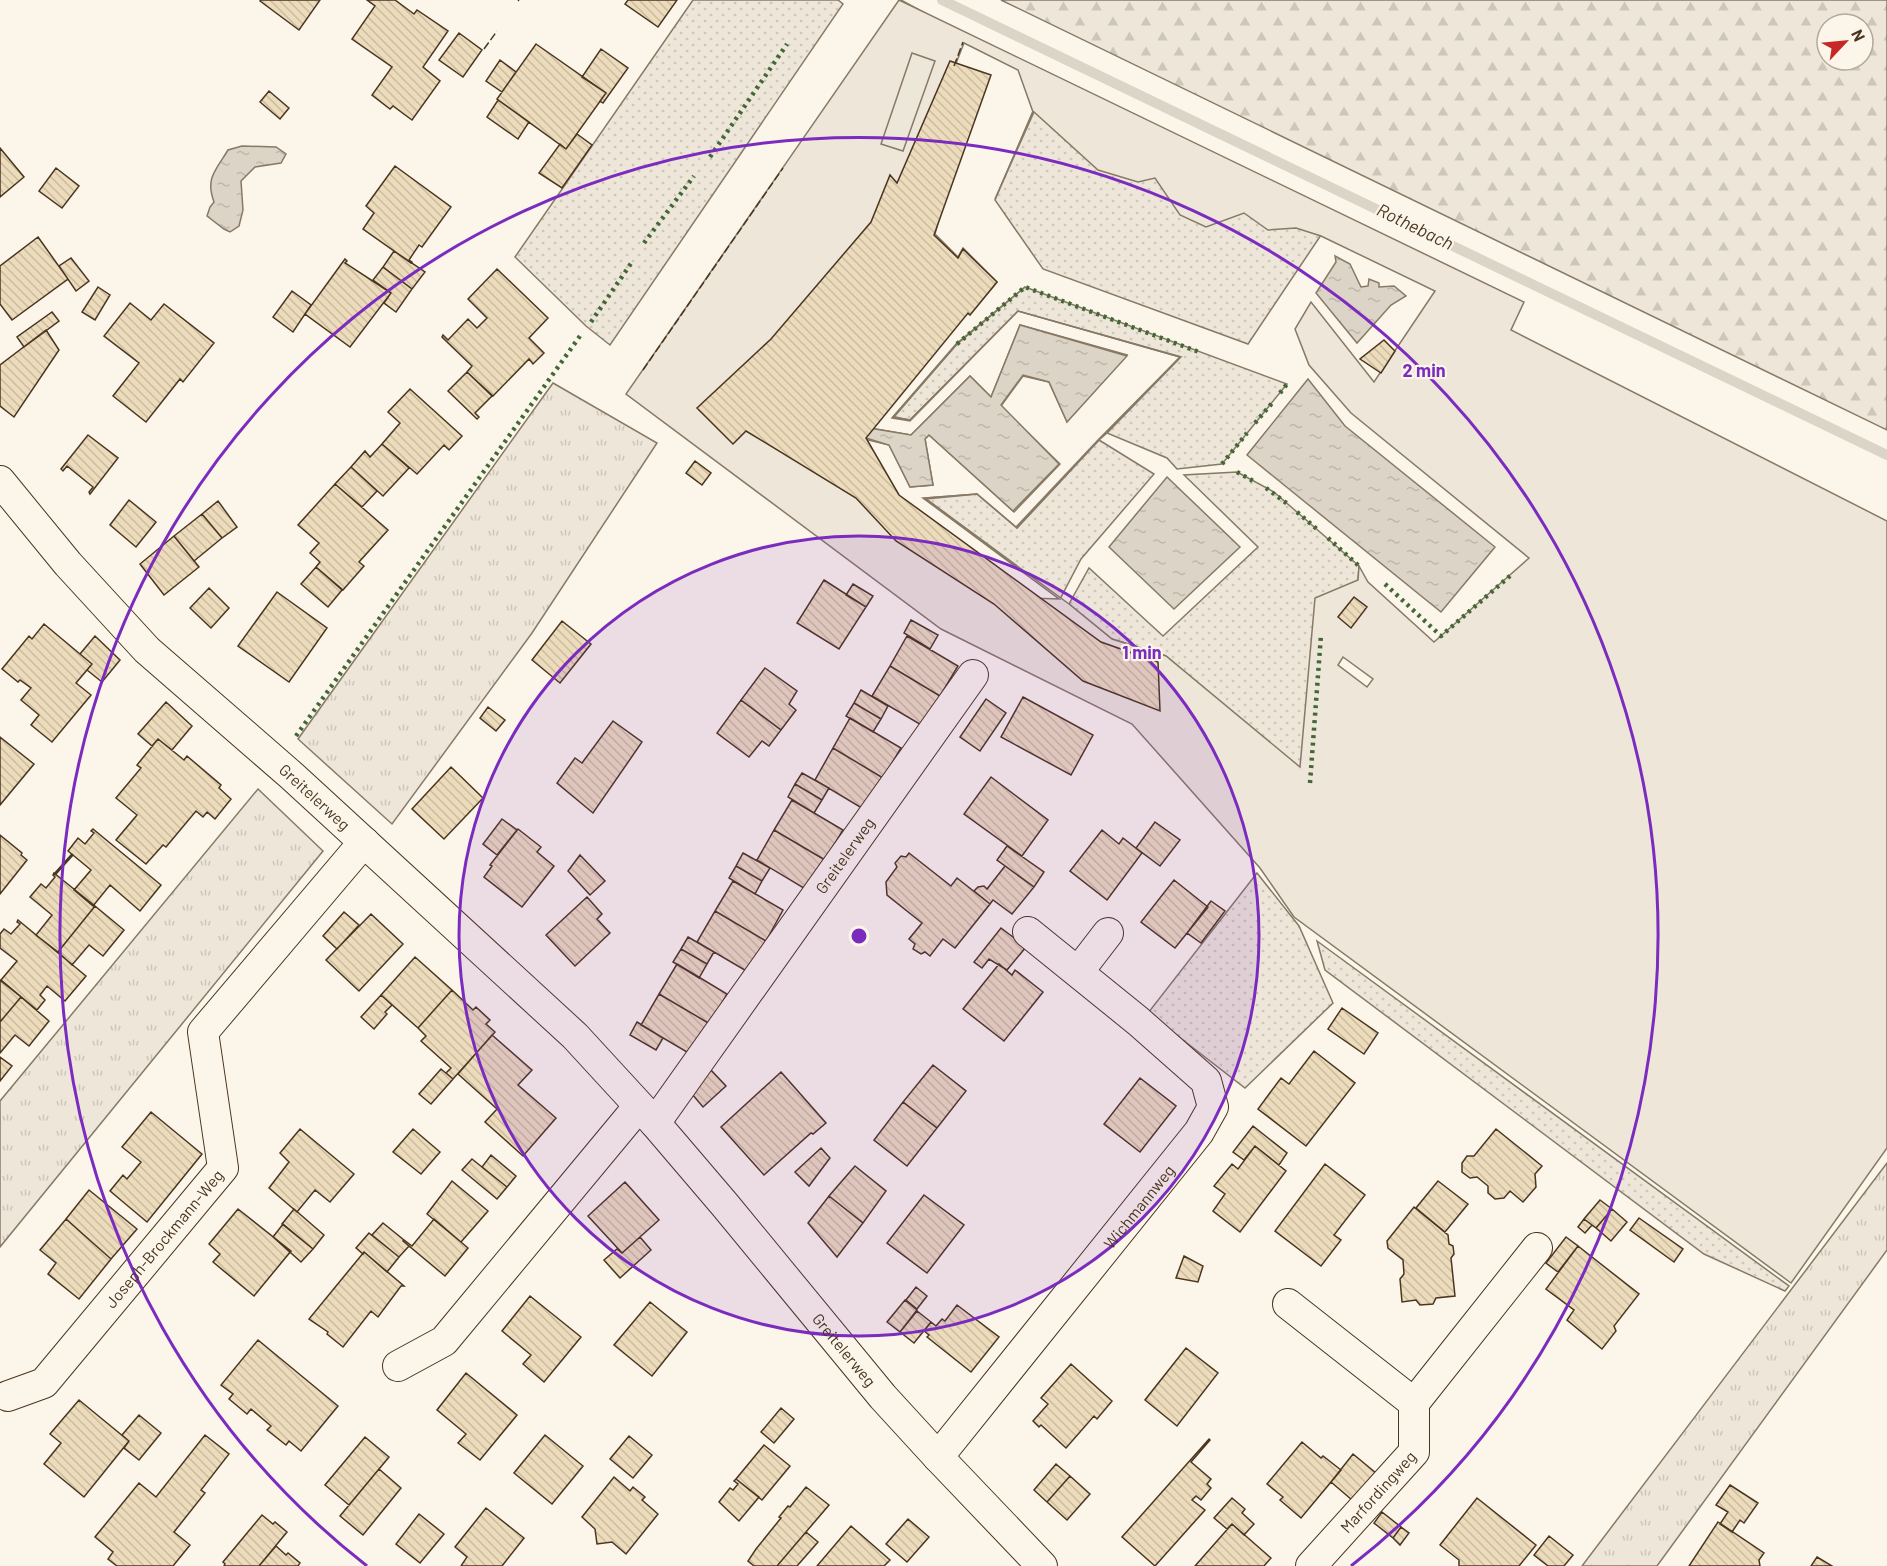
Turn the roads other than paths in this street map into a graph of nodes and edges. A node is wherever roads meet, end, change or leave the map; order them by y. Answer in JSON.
{"nodes":[{"id":1,"x":0,"y":481,"type":"edge"},
{"id":2,"x":972,"y":675,"type":"dead end"},
{"id":3,"x":364,"y":842,"type":"junction"},
{"id":4,"x":1028,"y":932,"type":"dead end"},
{"id":5,"x":1108,"y":933,"type":"dead end"},
{"id":6,"x":1078,"y":972,"type":"junction"},
{"id":7,"x":647,"y":1114,"type":"junction"},
{"id":8,"x":1537,"y":1248,"type":"dead end"},
{"id":9,"x":1288,"y":1304,"type":"dead end"},
{"id":10,"x":398,"y":1366,"type":"dead end"},
{"id":11,"x":8,"y":1396,"type":"dead end"},
{"id":12,"x":1414,"y":1403,"type":"junction"},
{"id":13,"x":938,"y":1457,"type":"junction"},
{"id":14,"x":1042,"y":1566,"type":"edge"},
{"id":15,"x":1311,"y":1566,"type":"edge"}],
"edges":[{"from":1,"to":3,"type":"street","name":"Greitelerweg"},
{"from":2,"to":7,"type":"street","name":"Greitelerweg"},
{"from":3,"to":7,"type":"street","name":"Greitelerweg"},
{"from":3,"to":11,"type":"street","name":"Joseph-Brockmann-Weg"},
{"from":4,"to":6,"type":"street","name":"Wichmannweg"},
{"from":5,"to":6,"type":"street"},
{"from":6,"to":13,"type":"street","name":"Wichmannweg"},
{"from":7,"to":10,"type":"street","name":"Greitelerweg"},
{"from":7,"to":13,"type":"street","name":"Greitelerweg"},
{"from":8,"to":12,"type":"street"},
{"from":9,"to":12,"type":"street"},
{"from":12,"to":15,"type":"street","name":"Marfordingweg"},
{"from":13,"to":14,"type":"street","name":"Greitelerweg"}]}
